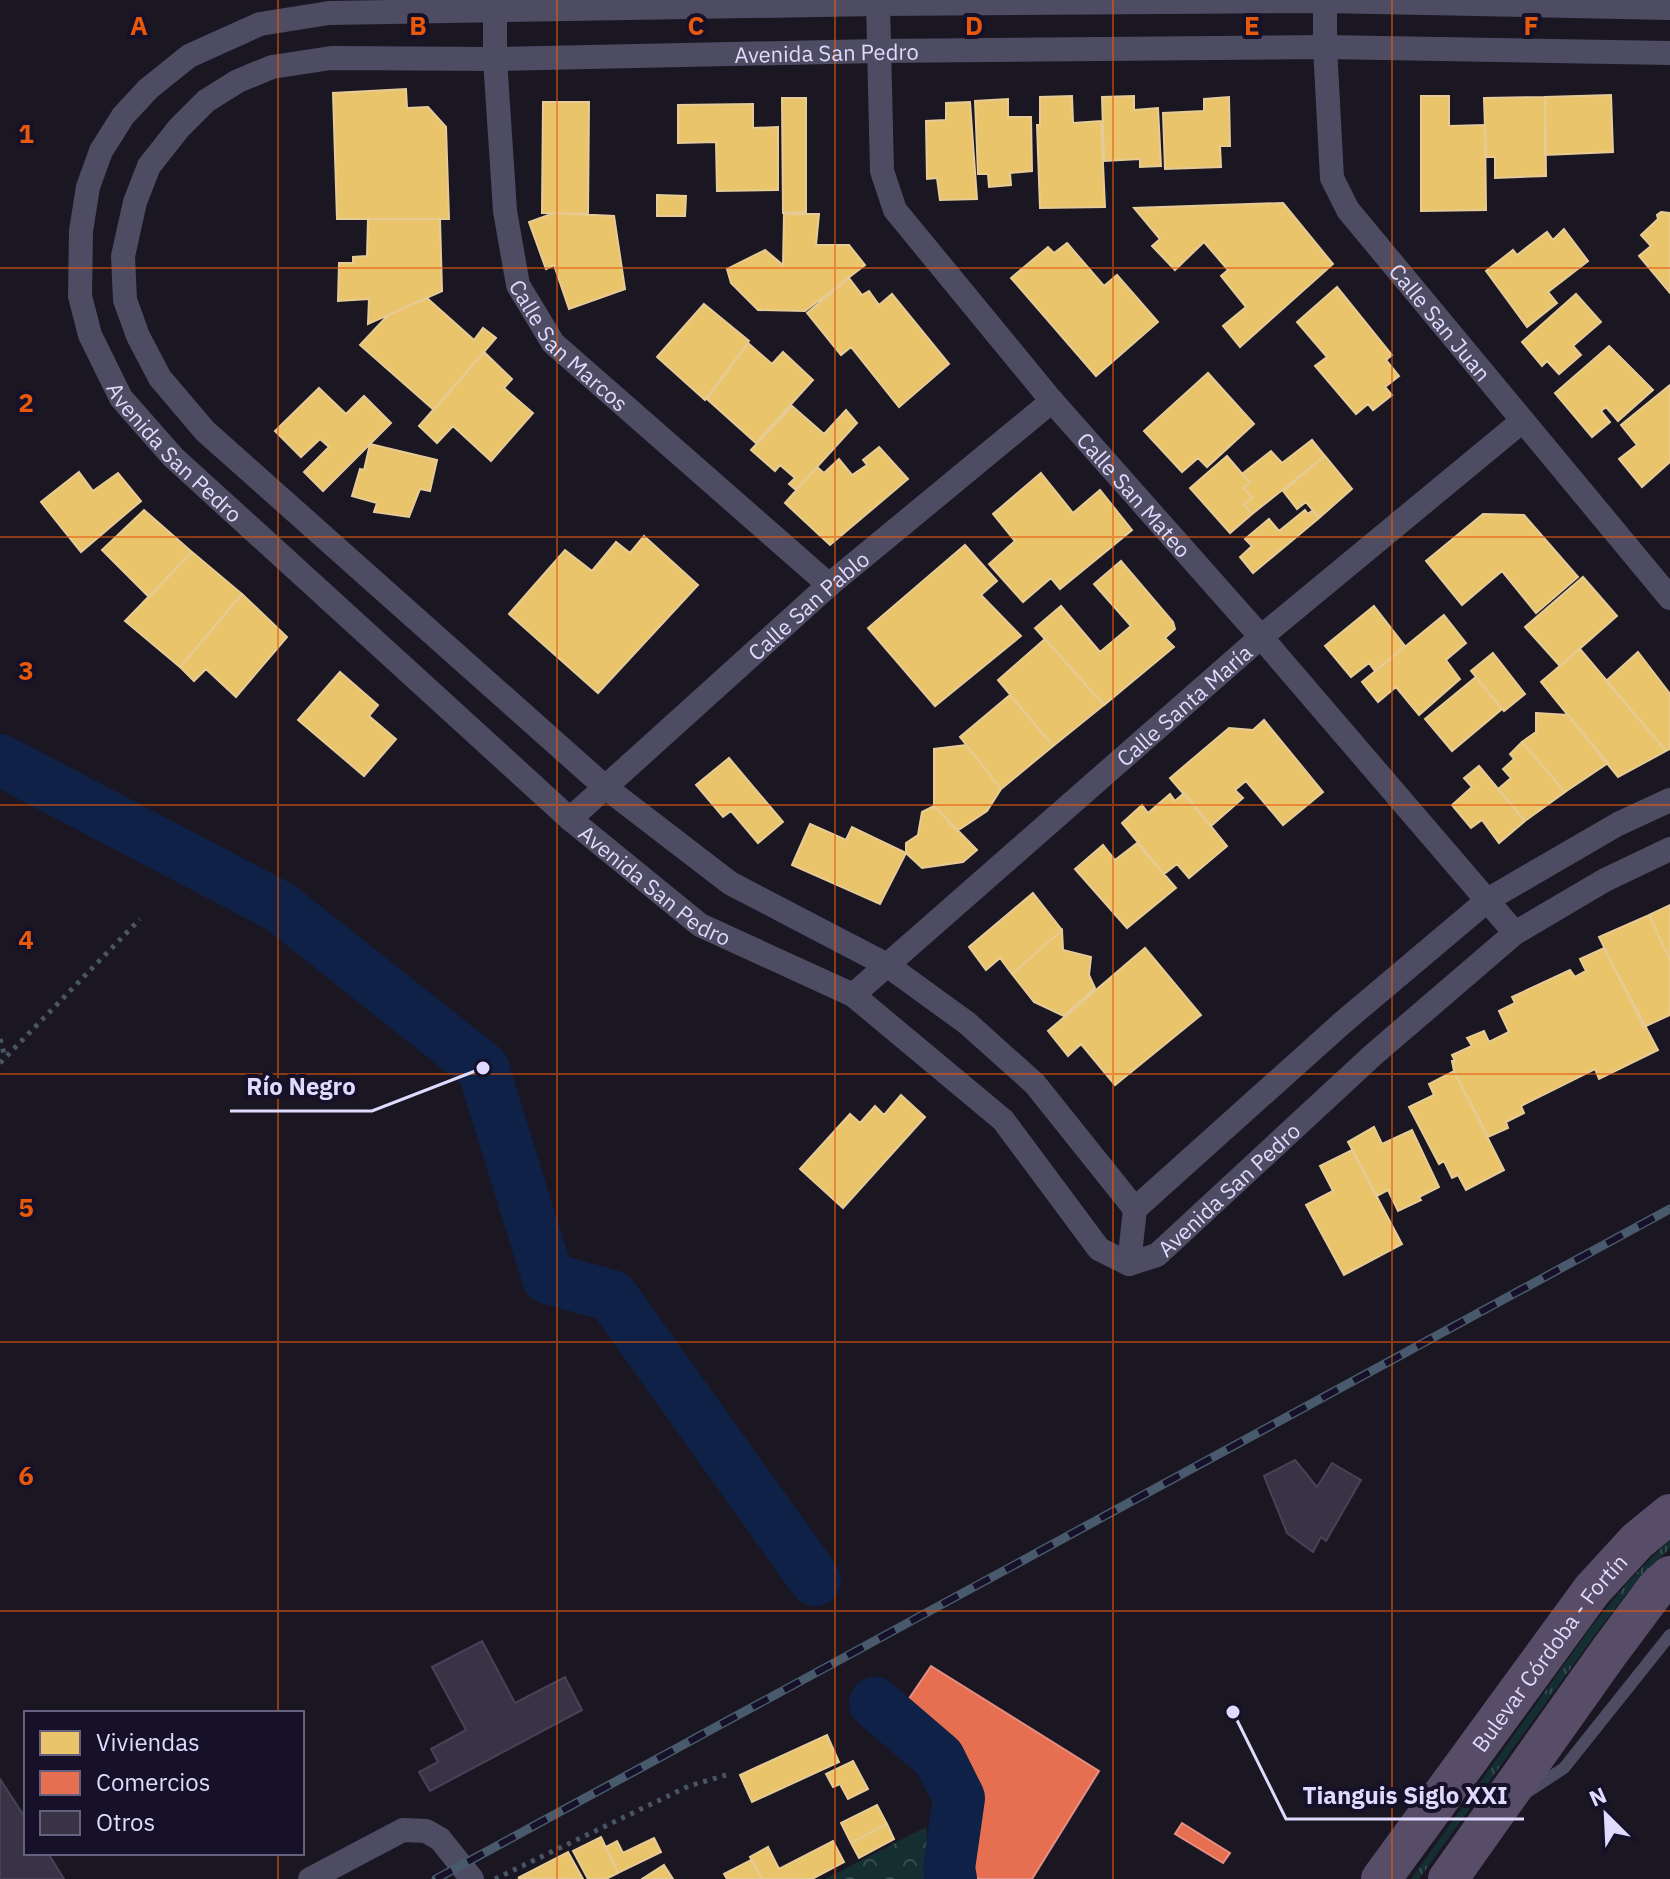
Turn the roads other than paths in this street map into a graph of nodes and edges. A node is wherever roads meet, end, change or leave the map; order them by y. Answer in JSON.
{"nodes":[{"id":1,"x":1325,"y":1,"type":"edge"},
{"id":2,"x":878,"y":4,"type":"junction"},
{"id":3,"x":1670,"y":8,"type":"edge"},
{"id":4,"x":495,"y":10,"type":"junction"},
{"id":5,"x":1325,"y":47,"type":"junction"},
{"id":6,"x":877,"y":51,"type":"junction"},
{"id":7,"x":1670,"y":53,"type":"edge"},
{"id":8,"x":495,"y":59,"type":"junction"},
{"id":9,"x":1052,"y":401,"type":"junction"},
{"id":10,"x":1521,"y":422,"type":"junction"},
{"id":11,"x":829,"y":585,"type":"junction"},
{"id":12,"x":1670,"y":598,"type":"edge"},
{"id":13,"x":1261,"y":637,"type":"junction"},
{"id":14,"x":605,"y":787,"type":"junction"},
{"id":15,"x":1670,"y":800,"type":"edge"},
{"id":16,"x":570,"y":819,"type":"junction"},
{"id":17,"x":1670,"y":849,"type":"edge"},
{"id":18,"x":1489,"y":899,"type":"junction"},
{"id":19,"x":1515,"y":933,"type":"junction"},
{"id":20,"x":887,"y":965,"type":"junction"},
{"id":21,"x":853,"y":995,"type":"junction"},
{"id":22,"x":1135,"y":1209,"type":"junction"},
{"id":23,"x":1129,"y":1264,"type":"junction"},
{"id":24,"x":1670,"y":1514,"type":"edge"},
{"id":25,"x":1670,"y":1576,"type":"edge"},
{"id":26,"x":1670,"y":1635,"type":"edge"},
{"id":27,"x":1499,"y":1809,"type":"junction"},
{"id":28,"x":469,"y":1875,"type":"edge"},
{"id":29,"x":310,"y":1879,"type":"edge"},
{"id":30,"x":1381,"y":1879,"type":"edge"},
{"id":31,"x":1448,"y":1879,"type":"edge"}],
"edges":[{"from":1,"to":2,"type":"street","name":"Avenida San Pedro"},
{"from":1,"to":3,"type":"street","name":"Avenida San Pedro"},
{"from":1,"to":5,"type":"street","name":"Calle San Juan"},
{"from":2,"to":4,"type":"street","name":"Avenida San Pedro"},
{"from":2,"to":6,"type":"street","name":"Calle San Mateo"},
{"from":4,"to":8,"type":"street","name":"Calle San Marcos"},
{"from":4,"to":16,"type":"street","name":"Avenida San Pedro"},
{"from":5,"to":6,"type":"street","name":"Avenida San Pedro"},
{"from":5,"to":7,"type":"street","name":"Avenida San Pedro"},
{"from":5,"to":10,"type":"street","name":"Calle San Juan"},
{"from":6,"to":8,"type":"street","name":"Avenida San Pedro"},
{"from":6,"to":9,"type":"street","name":"Calle San Mateo"},
{"from":8,"to":11,"type":"street","name":"Calle San Marcos"},
{"from":8,"to":14,"type":"street","name":"Avenida San Pedro"},
{"from":9,"to":11,"type":"street","name":"Calle San Pablo"},
{"from":9,"to":13,"type":"street","name":"Calle San Mateo"},
{"from":10,"to":12,"type":"street","name":"Calle San Juan"},
{"from":10,"to":13,"type":"street","name":"Calle Santa María"},
{"from":11,"to":14,"type":"street","name":"Calle San Pablo"},
{"from":13,"to":18,"type":"street","name":"Calle San Mateo"},
{"from":13,"to":20,"type":"street","name":"Calle Santa María"},
{"from":14,"to":16,"type":"street","name":"Calle San Pablo"},
{"from":14,"to":20,"type":"street","name":"Avenida San Pedro"},
{"from":15,"to":18,"type":"street","name":"Avenida San Pedro"},
{"from":16,"to":21,"type":"street","name":"Avenida San Pedro"},
{"from":17,"to":19,"type":"street","name":"Avenida San Pedro"},
{"from":18,"to":19,"type":"street","name":"Calle San Mateo"},
{"from":18,"to":22,"type":"street","name":"Avenida San Pedro"},
{"from":19,"to":23,"type":"street","name":"Avenida San Pedro"},
{"from":20,"to":21,"type":"street","name":"Calle Santa María"},
{"from":20,"to":22,"type":"street","name":"Avenida San Pedro"},
{"from":21,"to":23,"type":"street","name":"Avenida San Pedro"},
{"from":22,"to":23,"type":"street"},
{"from":24,"to":30,"type":"main road","name":"Bulevar Córdoba - Fortín"},
{"from":25,"to":27,"type":"main road","name":"Bulevar Córdoba - Fortín"},
{"from":26,"to":27,"type":"lane"},
{"from":27,"to":31,"type":"main road","name":"Bulevar Córdoba - Fortín"},
{"from":28,"to":29,"type":"street"}]}
